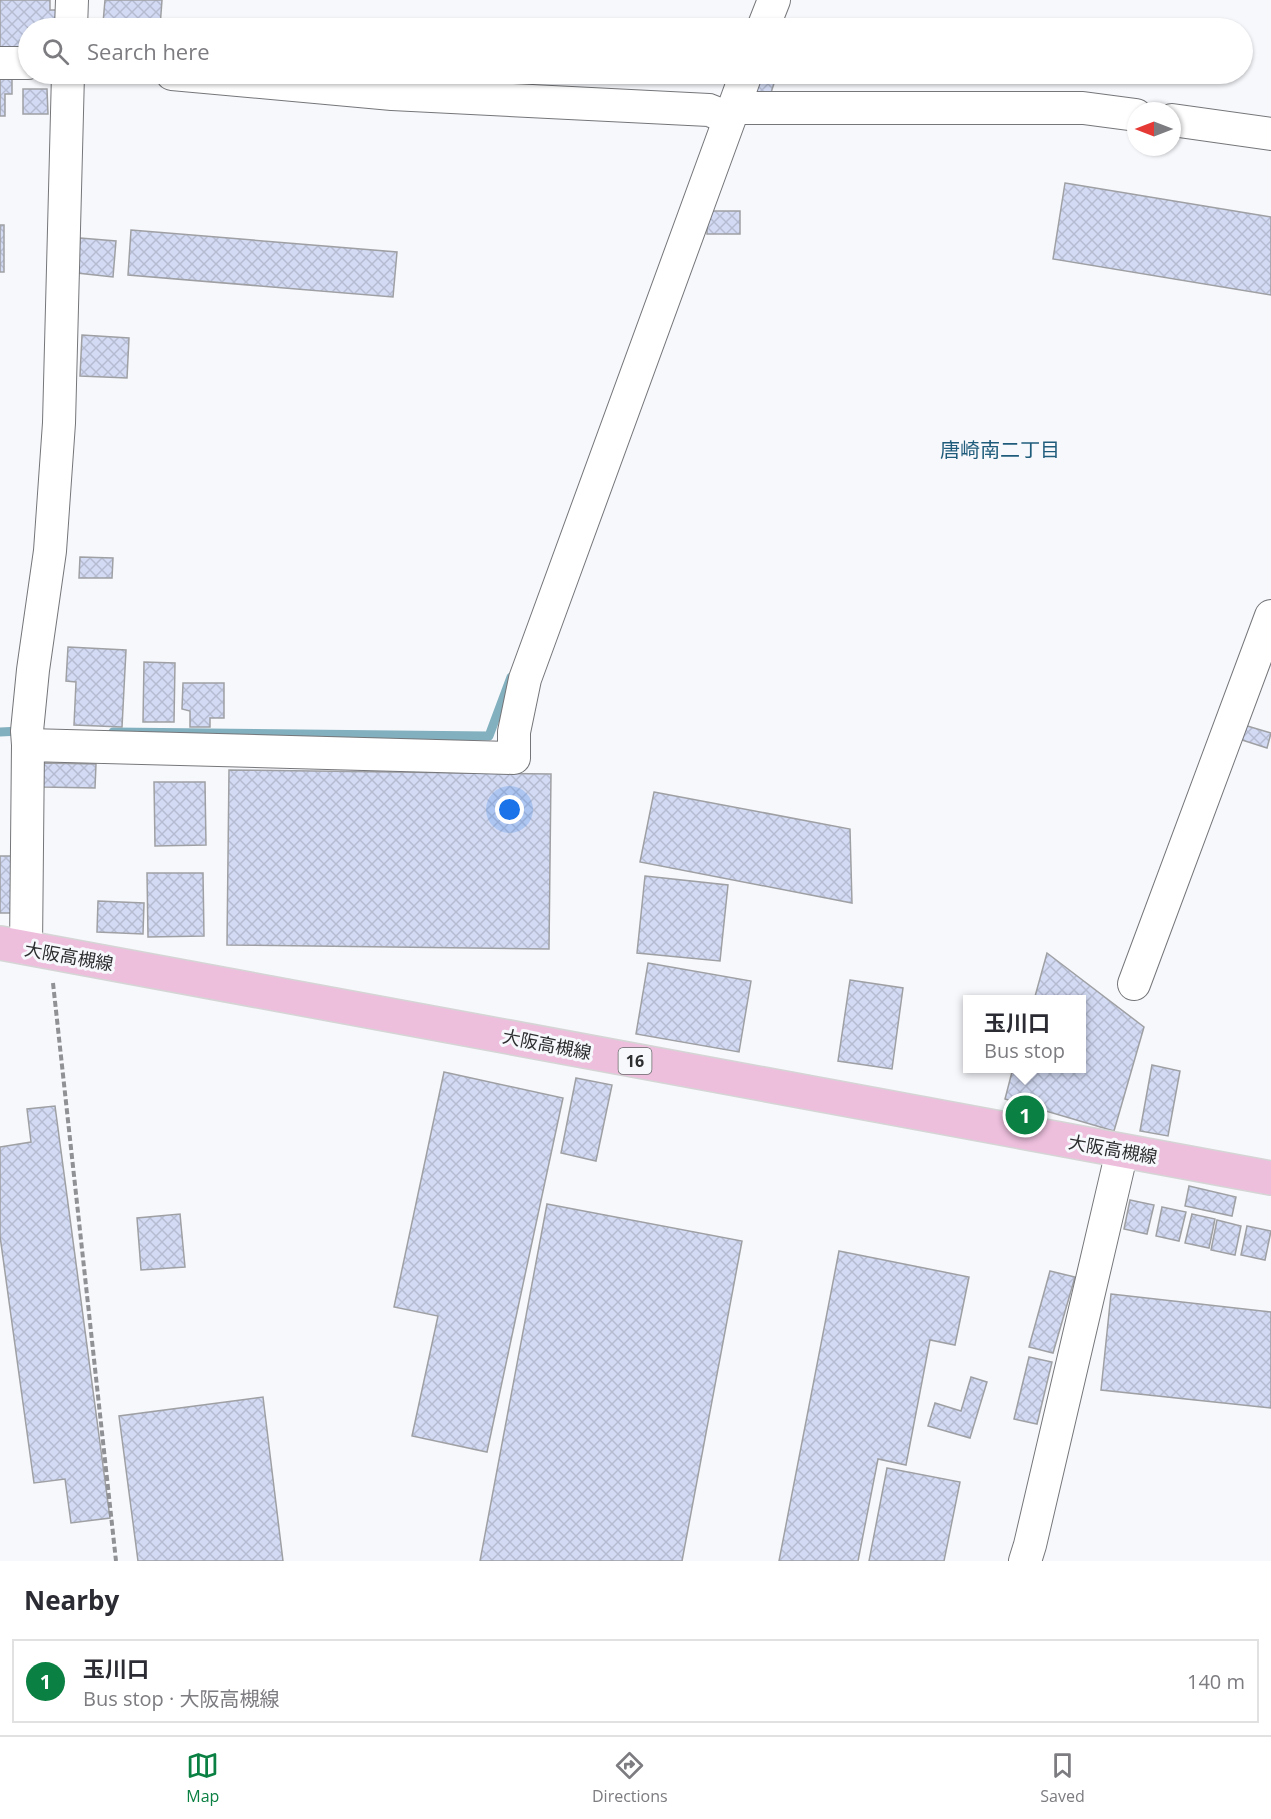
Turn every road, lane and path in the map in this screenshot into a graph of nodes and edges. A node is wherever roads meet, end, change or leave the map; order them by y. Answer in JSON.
{"nodes":[{"id":1,"x":72,"y":0,"type":"edge"},
{"id":2,"x":774,"y":0,"type":"edge"},
{"id":3,"x":71,"y":18,"type":"edge"},
{"id":4,"x":767,"y":18,"type":"edge"},
{"id":5,"x":0,"y":63,"type":"edge"},
{"id":6,"x":18,"y":63,"type":"edge"},
{"id":7,"x":68,"y":84,"type":"edge"},
{"id":8,"x":282,"y":84,"type":"edge"},
{"id":9,"x":742,"y":84,"type":"edge"},
{"id":10,"x":731,"y":113,"type":"junction"},
{"id":11,"x":1127,"y":114,"type":"edge"},
{"id":12,"x":1181,"y":121,"type":"edge"},
{"id":13,"x":1271,"y":134,"type":"edge"},
{"id":14,"x":1271,"y":616,"type":"edge"},
{"id":15,"x":28,"y":746,"type":"junction"},
{"id":16,"x":25,"y":948,"type":"edge"},
{"id":17,"x":1134,"y":984,"type":"dead end"},
{"id":18,"x":1122,"y":1151,"type":"junction"},
{"id":19,"x":1271,"y":1178,"type":"edge"},
{"id":20,"x":116,"y":1561,"type":"edge"},
{"id":21,"x":1025,"y":1561,"type":"edge"}],
"edges":[{"from":1,"to":3,"type":"street"},
{"from":2,"to":4,"type":"street"},
{"from":5,"to":6,"type":"street"},
{"from":7,"to":15,"type":"street"},
{"from":8,"to":10,"type":"street"},
{"from":9,"to":10,"type":"street"},
{"from":10,"to":11,"type":"street"},
{"from":10,"to":15,"type":"street"},
{"from":12,"to":13,"type":"street"},
{"from":14,"to":17,"type":"street"},
{"from":15,"to":16,"type":"street"},
{"from":16,"to":18,"type":"main road","name":"大阪高槻線","number":"16"},
{"from":16,"to":20,"type":"path"},
{"from":18,"to":19,"type":"main road","name":"大阪高槻線","number":"16"},
{"from":18,"to":21,"type":"street"}]}
